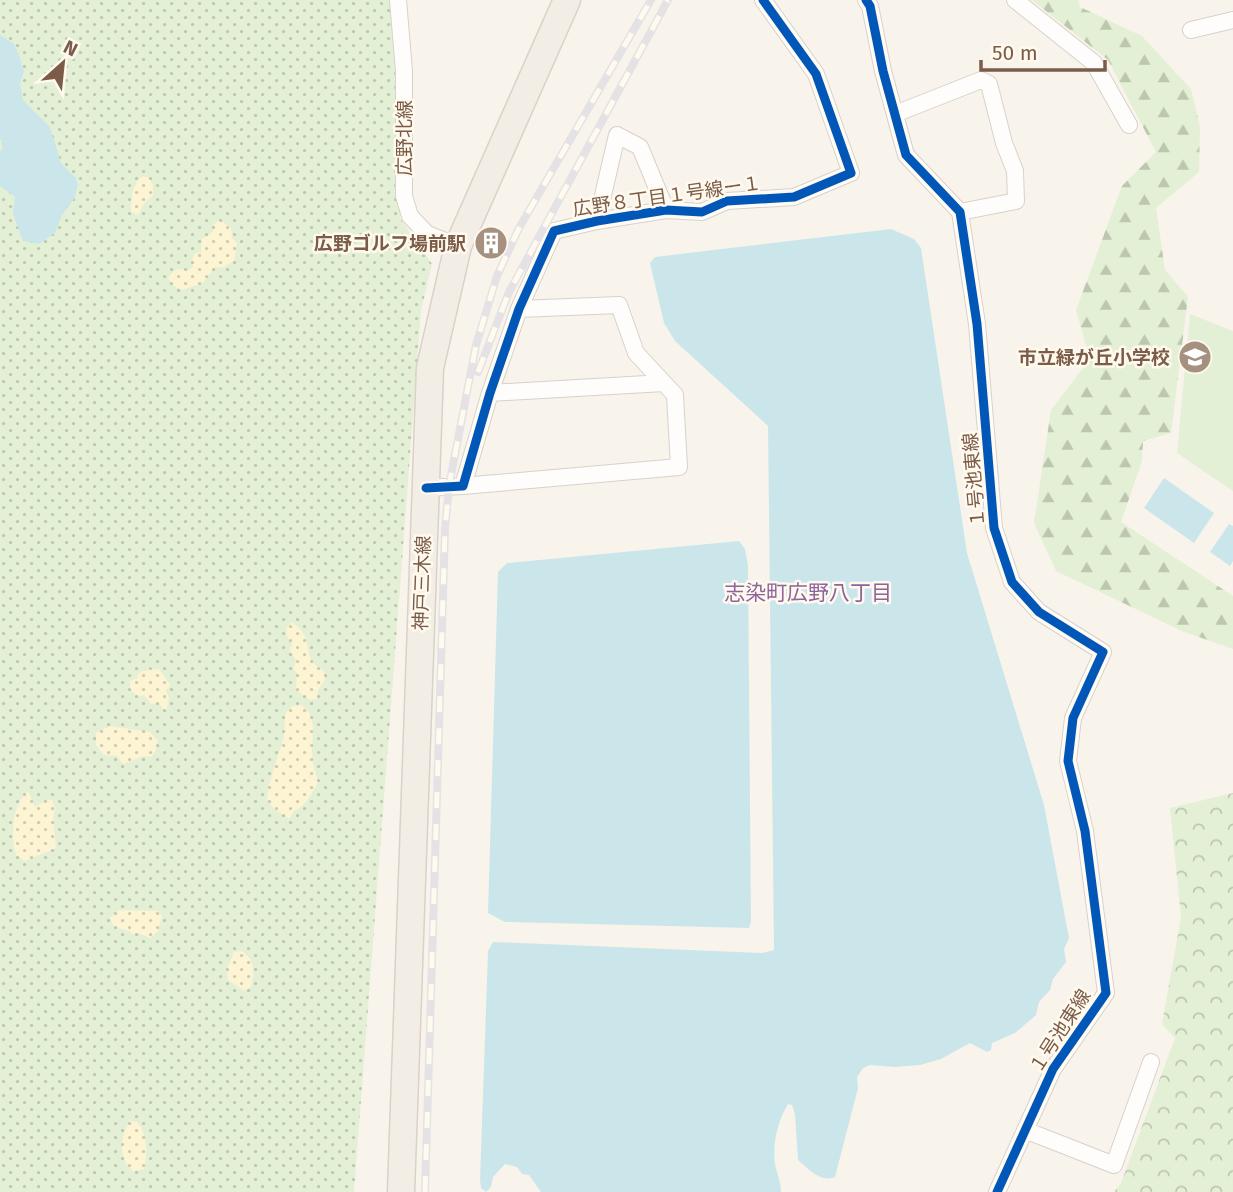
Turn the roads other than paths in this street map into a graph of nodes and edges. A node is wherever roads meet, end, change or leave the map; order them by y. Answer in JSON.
{"nodes":[{"id":1,"x":398,"y":0,"type":"edge"},
{"id":2,"x":567,"y":0,"type":"edge"},
{"id":3,"x":763,"y":0,"type":"edge"},
{"id":4,"x":866,"y":0,"type":"edge"},
{"id":5,"x":1015,"y":0,"type":"edge"},
{"id":6,"x":1233,"y":20,"type":"edge"},
{"id":7,"x":1191,"y":30,"type":"dead end"},
{"id":8,"x":895,"y":114,"type":"junction"},
{"id":9,"x":1129,"y":125,"type":"dead end"},
{"id":10,"x":666,"y":210,"type":"junction"},
{"id":11,"x":960,"y":212,"type":"junction"},
{"id":12,"x":597,"y":221,"type":"junction"},
{"id":13,"x":458,"y":246,"type":"junction"},
{"id":14,"x":519,"y":309,"type":"junction"},
{"id":15,"x":664,"y":383,"type":"junction"},
{"id":16,"x":490,"y":393,"type":"junction"},
{"id":17,"x":463,"y":486,"type":"junction"},
{"id":18,"x":426,"y":488,"type":"junction"},
{"id":19,"x":1151,"y":1062,"type":"dead end"},
{"id":20,"x":1025,"y":1130,"type":"junction"},
{"id":21,"x":401,"y":1192,"type":"edge"},
{"id":22,"x":997,"y":1192,"type":"edge"}],
"edges":[{"from":1,"to":13,"type":"street","name":"広野北線"},
{"from":2,"to":13,"type":"main road","name":"神戸三木線"},
{"from":3,"to":10,"type":"street","name":"広野８丁目１号線ー１"},
{"from":4,"to":8,"type":"street"},
{"from":5,"to":9,"type":"street"},
{"from":6,"to":7,"type":"street"},
{"from":8,"to":11,"type":"street"},
{"from":8,"to":11,"type":"street"},
{"from":10,"to":12,"type":"street","name":"広野８丁目１号線ー１"},
{"from":10,"to":12,"type":"street"},
{"from":11,"to":20,"type":"street","name":"１号池東線"},
{"from":12,"to":14,"type":"street","name":"広野８丁目１号線ー１"},
{"from":13,"to":18,"type":"main road","name":"神戸三木線"},
{"from":14,"to":15,"type":"street"},
{"from":14,"to":16,"type":"street","name":"広野８丁目１号線ー１"},
{"from":15,"to":16,"type":"street"},
{"from":15,"to":17,"type":"street"},
{"from":16,"to":17,"type":"street","name":"広野８丁目１号線ー１"},
{"from":17,"to":18,"type":"street"},
{"from":18,"to":21,"type":"main road","name":"神戸三木線"},
{"from":19,"to":20,"type":"street"},
{"from":20,"to":22,"type":"street","name":"１号池東線"}]}
